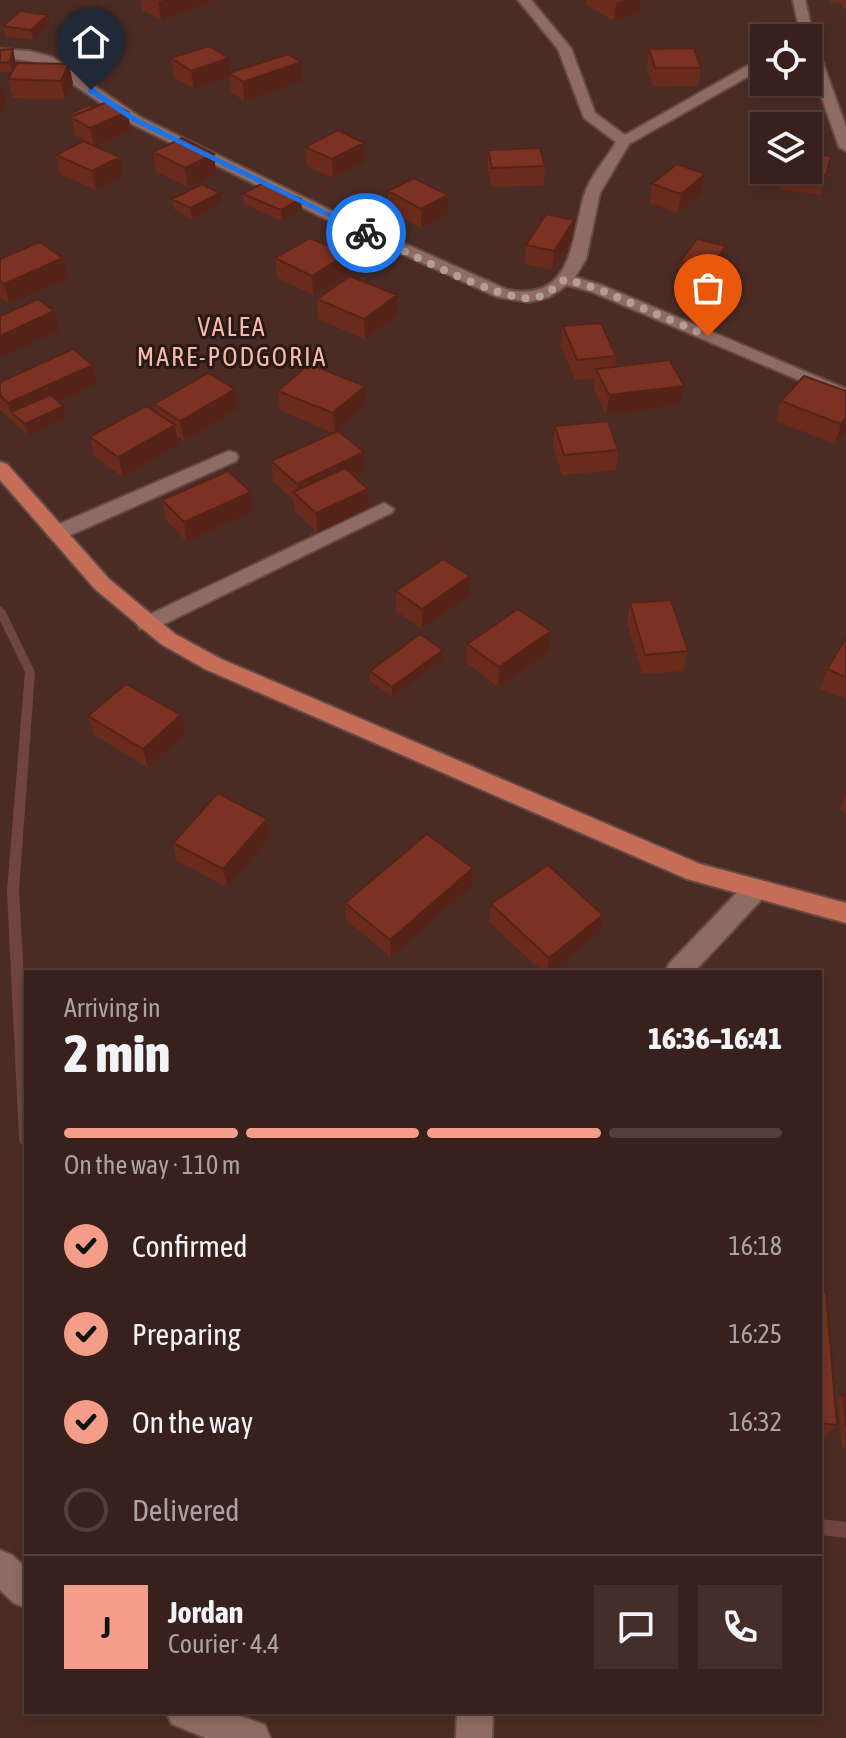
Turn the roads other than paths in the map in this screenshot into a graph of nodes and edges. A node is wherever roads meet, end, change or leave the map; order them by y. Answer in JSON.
{"nodes":[{"id":1,"x":524,"y":0,"type":"edge"},
{"id":2,"x":799,"y":0,"type":"edge"},
{"id":3,"x":805,"y":24,"type":"edge"},
{"id":4,"x":0,"y":53,"type":"edge"},
{"id":5,"x":750,"y":70,"type":"edge"},
{"id":6,"x":822,"y":88,"type":"edge"},
{"id":7,"x":624,"y":141,"type":"junction"},
{"id":8,"x":846,"y":147,"type":"edge"},
{"id":9,"x":565,"y":279,"type":"junction"},
{"id":10,"x":846,"y":395,"type":"edge"},
{"id":11,"x":229,"y":457,"type":"dead end"},
{"id":12,"x":0,"y":468,"type":"edge"},
{"id":13,"x":384,"y":509,"type":"dead end"},
{"id":14,"x":57,"y":533,"type":"junction"},
{"id":15,"x":147,"y":624,"type":"junction"},
{"id":16,"x":756,"y":889,"type":"junction"},
{"id":17,"x":846,"y":913,"type":"edge"},
{"id":18,"x":680,"y":970,"type":"edge"},
{"id":19,"x":0,"y":1567,"type":"edge"},
{"id":20,"x":24,"y":1589,"type":"edge"},
{"id":21,"x":189,"y":1714,"type":"edge"},
{"id":22,"x":475,"y":1714,"type":"edge"},
{"id":23,"x":252,"y":1738,"type":"edge"},
{"id":24,"x":474,"y":1738,"type":"edge"}],
"edges":[{"from":1,"to":7,"type":"street"},
{"from":2,"to":3,"type":"street"},
{"from":4,"to":9,"type":"street"},
{"from":5,"to":7,"type":"street"},
{"from":6,"to":8,"type":"street"},
{"from":7,"to":9,"type":"street"},
{"from":9,"to":10,"type":"street"},
{"from":11,"to":14,"type":"street"},
{"from":12,"to":14,"type":"main road"},
{"from":13,"to":15,"type":"street"},
{"from":14,"to":15,"type":"main road"},
{"from":15,"to":16,"type":"main road"},
{"from":16,"to":17,"type":"main road"},
{"from":16,"to":18,"type":"street"},
{"from":19,"to":20,"type":"street"},
{"from":21,"to":23,"type":"street"},
{"from":22,"to":24,"type":"street"}]}
